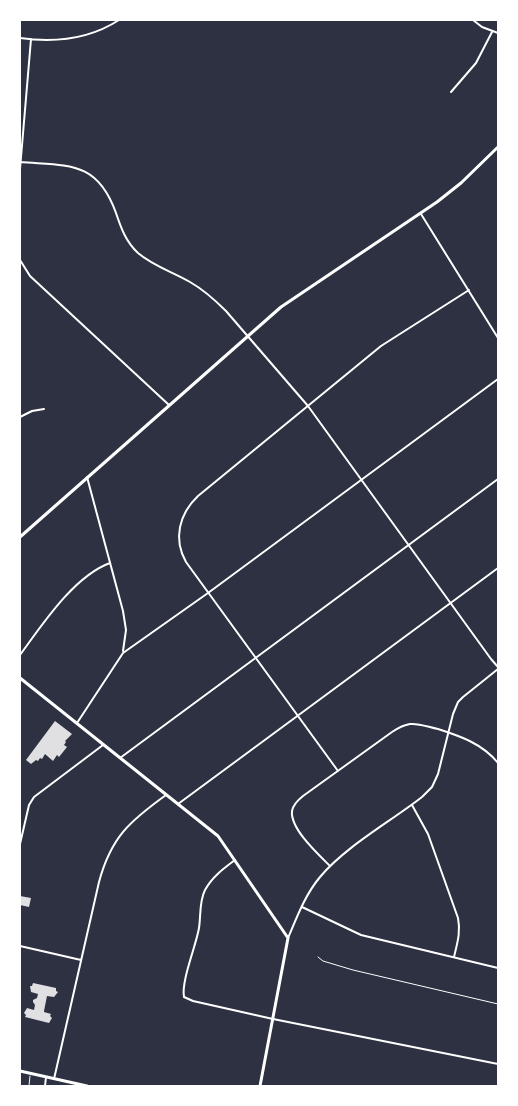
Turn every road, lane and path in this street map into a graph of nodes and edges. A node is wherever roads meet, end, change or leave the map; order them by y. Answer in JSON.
{"nodes":[{"id":1,"x":119,"y":20,"type":"edge"},
{"id":2,"x":473,"y":20,"type":"edge"},
{"id":3,"x":492,"y":32,"type":"junction"},
{"id":4,"x":498,"y":33,"type":"edge"},
{"id":5,"x":20,"y":38,"type":"edge"},
{"id":6,"x":32,"y":39,"type":"junction"},
{"id":7,"x":451,"y":92,"type":"dead end"},
{"id":8,"x":498,"y":147,"type":"edge"},
{"id":9,"x":20,"y":162,"type":"edge"},
{"id":10,"x":20,"y":169,"type":"edge"},
{"id":11,"x":421,"y":214,"type":"junction"},
{"id":12,"x":20,"y":260,"type":"edge"},
{"id":13,"x":469,"y":290,"type":"junction"},
{"id":14,"x":247,"y":336,"type":"junction"},
{"id":15,"x":498,"y":338,"type":"edge"},
{"id":16,"x":498,"y":379,"type":"edge"},
{"id":17,"x":169,"y":405,"type":"junction"},
{"id":18,"x":308,"y":406,"type":"junction"},
{"id":19,"x":44,"y":409,"type":"dead end"},
{"id":20,"x":20,"y":417,"type":"edge"},
{"id":21,"x":87,"y":477,"type":"junction"},
{"id":22,"x":498,"y":479,"type":"edge"},
{"id":23,"x":362,"y":480,"type":"junction"},
{"id":24,"x":20,"y":537,"type":"edge"},
{"id":25,"x":409,"y":545,"type":"junction"},
{"id":26,"x":110,"y":563,"type":"junction"},
{"id":27,"x":498,"y":568,"type":"edge"},
{"id":28,"x":208,"y":593,"type":"junction"},
{"id":29,"x":451,"y":603,"type":"junction"},
{"id":30,"x":123,"y":653,"type":"junction"},
{"id":31,"x":20,"y":655,"type":"edge"},
{"id":32,"x":256,"y":658,"type":"junction"},
{"id":33,"x":498,"y":668,"type":"edge"},
{"id":34,"x":20,"y":678,"type":"edge"},
{"id":35,"x":298,"y":715,"type":"junction"},
{"id":36,"x":77,"y":723,"type":"junction"},
{"id":37,"x":448,"y":732,"type":"junction"},
{"id":38,"x":103,"y":745,"type":"junction"},
{"id":39,"x":120,"y":758,"type":"junction"},
{"id":40,"x":498,"y":763,"type":"edge"},
{"id":41,"x":338,"y":771,"type":"junction"},
{"id":42,"x":166,"y":795,"type":"junction"},
{"id":43,"x":178,"y":804,"type":"junction"},
{"id":44,"x":412,"y":805,"type":"junction"},
{"id":45,"x":20,"y":844,"type":"edge"},
{"id":46,"x":235,"y":860,"type":"junction"},
{"id":47,"x":330,"y":866,"type":"junction"},
{"id":48,"x":302,"y":906,"type":"junction"},
{"id":49,"x":288,"y":938,"type":"junction"},
{"id":50,"x":20,"y":946,"type":"edge"},
{"id":51,"x":318,"y":957,"type":"dead end"},
{"id":52,"x":454,"y":957,"type":"junction"},
{"id":53,"x":81,"y":960,"type":"junction"},
{"id":54,"x":498,"y":968,"type":"edge"},
{"id":55,"x":498,"y":1004,"type":"edge"},
{"id":56,"x":273,"y":1019,"type":"junction"},
{"id":57,"x":498,"y":1064,"type":"edge"},
{"id":58,"x":20,"y":1071,"type":"edge"},
{"id":59,"x":30,"y":1074,"type":"junction"},
{"id":60,"x":46,"y":1077,"type":"junction"},
{"id":61,"x":54,"y":1078,"type":"junction"},
{"id":62,"x":29,"y":1086,"type":"edge"},
{"id":63,"x":45,"y":1086,"type":"edge"},
{"id":64,"x":87,"y":1086,"type":"edge"},
{"id":65,"x":260,"y":1086,"type":"edge"}],
"edges":[{"from":1,"to":6,"type":"street"},
{"from":2,"to":3,"type":"street"},
{"from":3,"to":4,"type":"street"},
{"from":3,"to":7,"type":"street"},
{"from":5,"to":6,"type":"street"},
{"from":6,"to":9,"type":"street"},
{"from":8,"to":11,"type":"main road"},
{"from":9,"to":10,"type":"street"},
{"from":9,"to":14,"type":"street"},
{"from":11,"to":13,"type":"street"},
{"from":11,"to":14,"type":"main road"},
{"from":12,"to":17,"type":"street"},
{"from":13,"to":15,"type":"street"},
{"from":13,"to":18,"type":"street"},
{"from":14,"to":17,"type":"main road"},
{"from":14,"to":18,"type":"street"},
{"from":16,"to":23,"type":"street"},
{"from":17,"to":21,"type":"main road"},
{"from":18,"to":23,"type":"street"},
{"from":18,"to":28,"type":"street"},
{"from":19,"to":20,"type":"street"},
{"from":21,"to":24,"type":"main road"},
{"from":21,"to":26,"type":"street"},
{"from":22,"to":25,"type":"street"},
{"from":23,"to":25,"type":"street"},
{"from":23,"to":28,"type":"street"},
{"from":25,"to":29,"type":"street"},
{"from":25,"to":32,"type":"street"},
{"from":26,"to":30,"type":"street"},
{"from":26,"to":31,"type":"street"},
{"from":27,"to":29,"type":"street"},
{"from":28,"to":30,"type":"street"},
{"from":28,"to":32,"type":"street"},
{"from":29,"to":33,"type":"street"},
{"from":29,"to":35,"type":"street"},
{"from":30,"to":36,"type":"street"},
{"from":32,"to":35,"type":"street"},
{"from":32,"to":39,"type":"street"},
{"from":33,"to":37,"type":"street"},
{"from":34,"to":36,"type":"main road"},
{"from":35,"to":41,"type":"street"},
{"from":35,"to":43,"type":"street"},
{"from":36,"to":38,"type":"main road"},
{"from":37,"to":40,"type":"street"},
{"from":37,"to":41,"type":"street"},
{"from":37,"to":44,"type":"street"},
{"from":38,"to":39,"type":"main road"},
{"from":38,"to":45,"type":"street"},
{"from":39,"to":42,"type":"main road"},
{"from":41,"to":47,"type":"street"},
{"from":42,"to":43,"type":"main road"},
{"from":42,"to":53,"type":"street"},
{"from":43,"to":46,"type":"main road"},
{"from":44,"to":47,"type":"street"},
{"from":44,"to":52,"type":"street"},
{"from":46,"to":49,"type":"main road"},
{"from":46,"to":56,"type":"street"},
{"from":47,"to":48,"type":"street"},
{"from":48,"to":49,"type":"street"},
{"from":48,"to":52,"type":"street"},
{"from":49,"to":56,"type":"main road"},
{"from":50,"to":53,"type":"street"},
{"from":51,"to":55,"type":"lane"},
{"from":52,"to":54,"type":"street"},
{"from":53,"to":61,"type":"street"},
{"from":56,"to":57,"type":"street"},
{"from":56,"to":65,"type":"main road"},
{"from":58,"to":59,"type":"main road"},
{"from":59,"to":60,"type":"main road"},
{"from":59,"to":62,"type":"lane"},
{"from":60,"to":61,"type":"main road"},
{"from":60,"to":63,"type":"street"},
{"from":61,"to":64,"type":"main road"}]}
